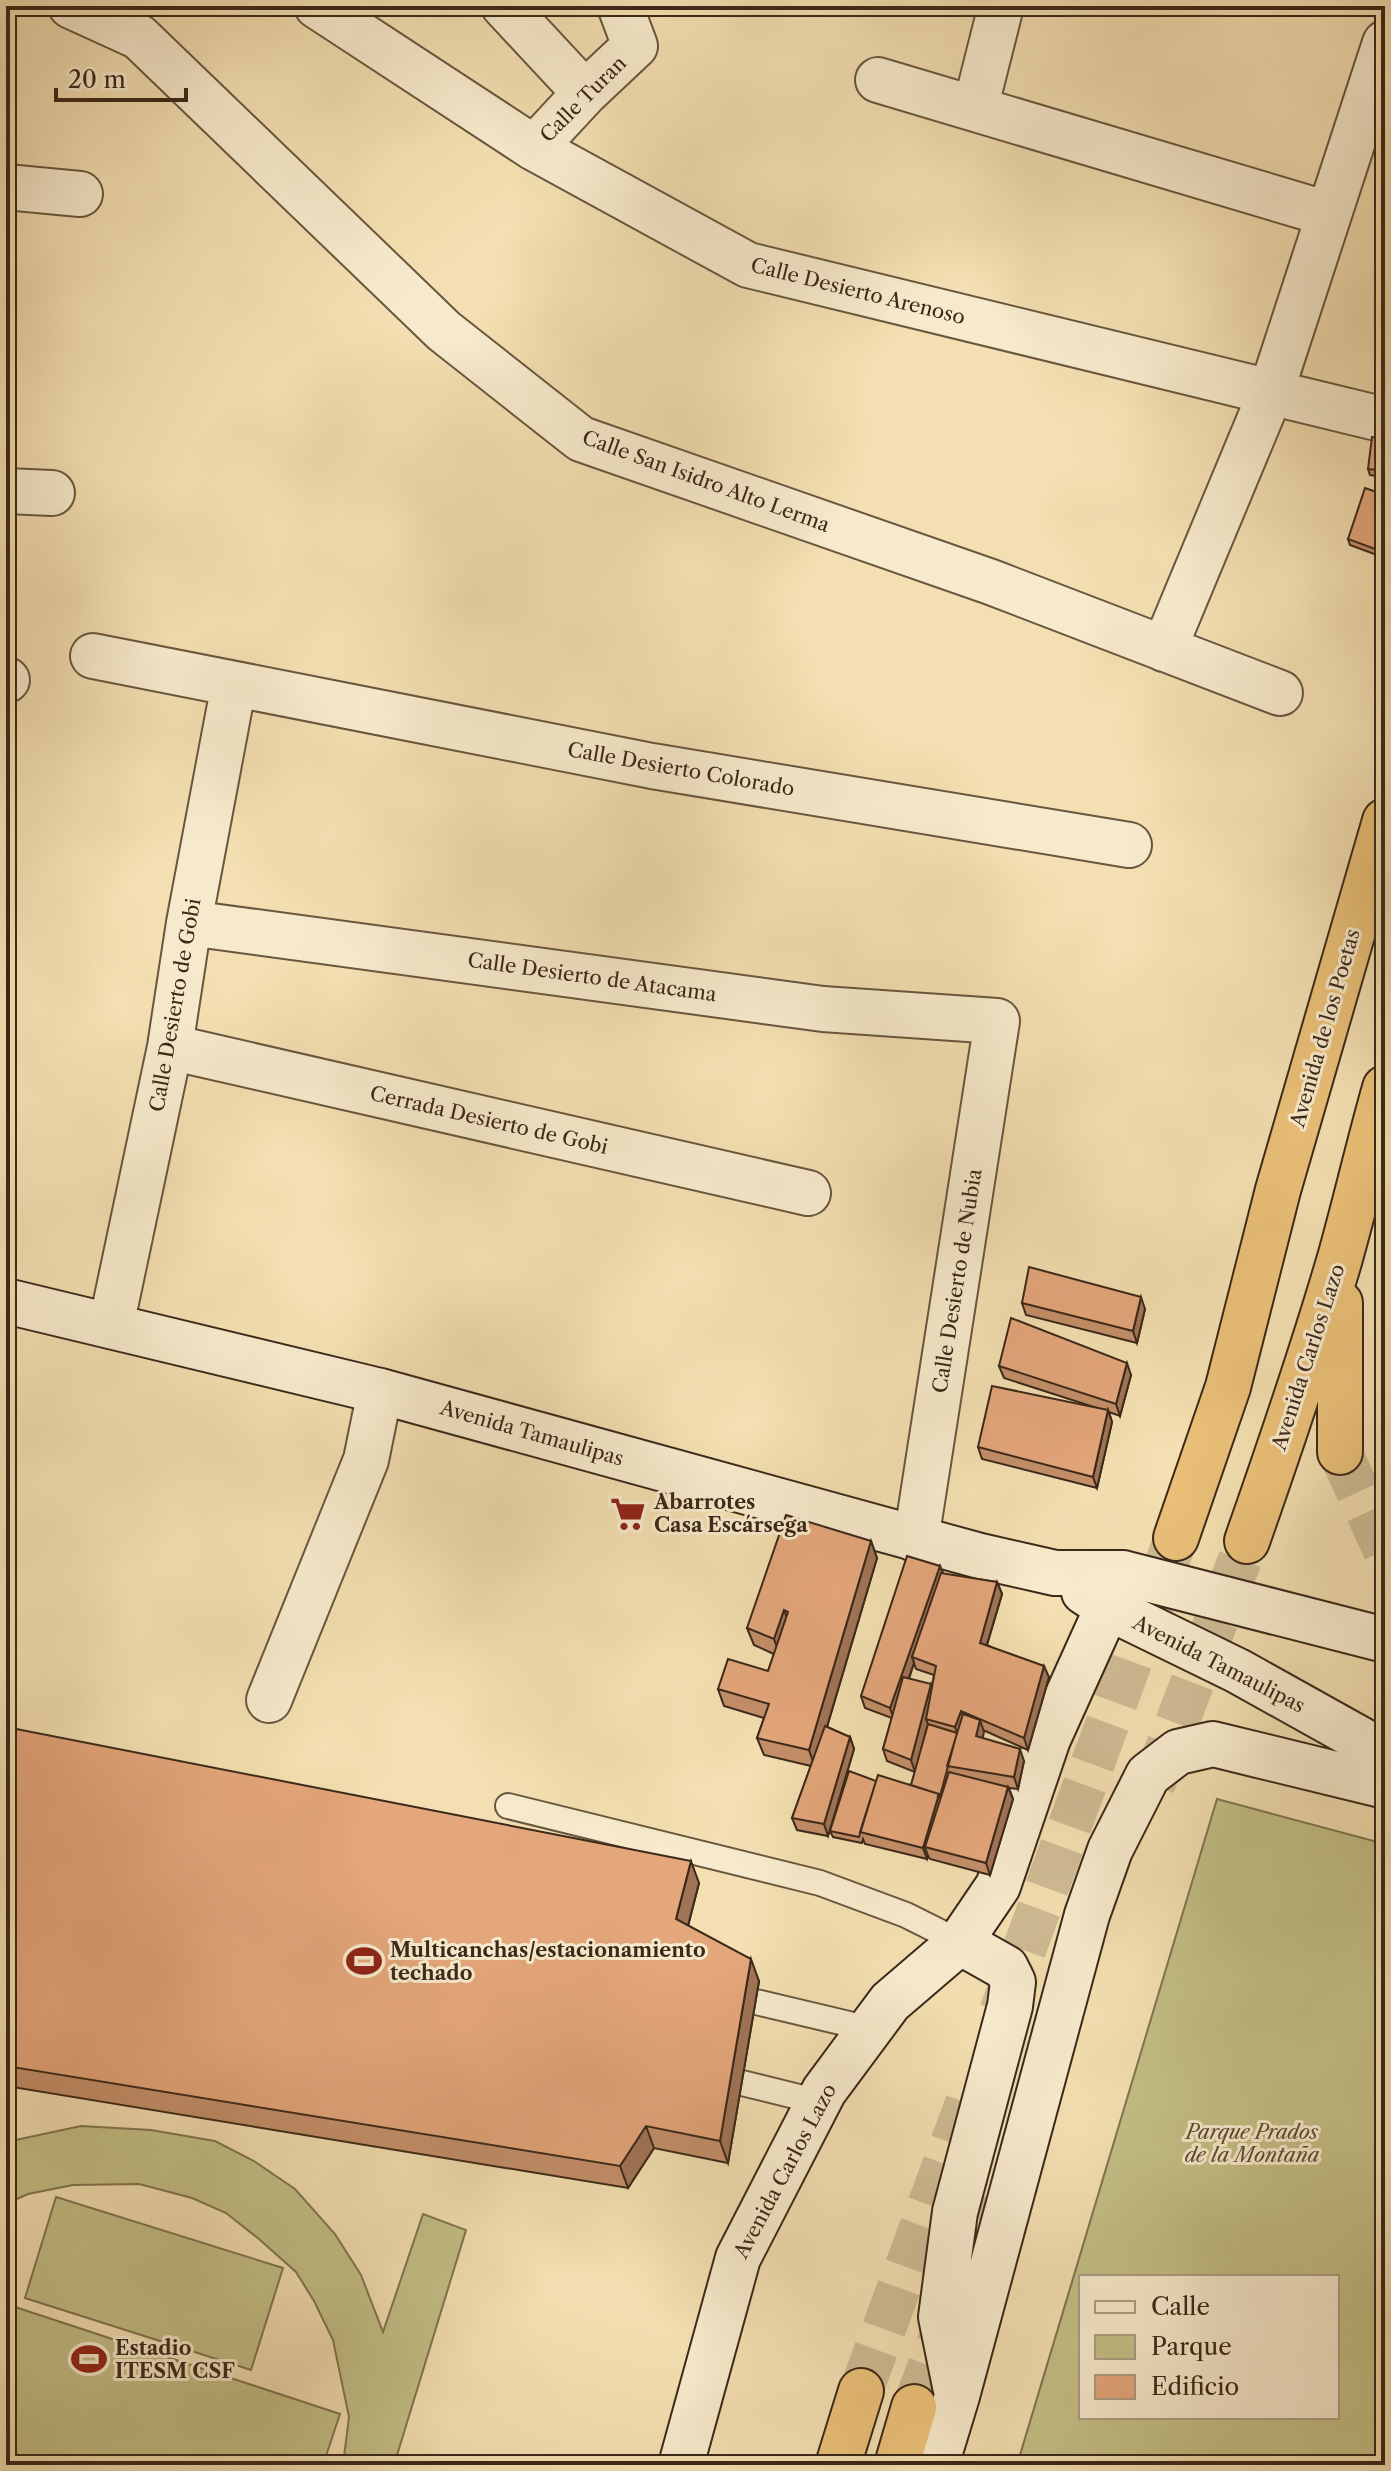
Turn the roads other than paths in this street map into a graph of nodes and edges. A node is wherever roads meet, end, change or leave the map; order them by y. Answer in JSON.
{"nodes":[{"id":1,"x":71,"y":6,"type":"edge"},
{"id":2,"x":317,"y":6,"type":"edge"},
{"id":3,"x":504,"y":6,"type":"edge"},
{"id":4,"x":620,"y":6,"type":"edge"},
{"id":5,"x":1001,"y":6,"type":"edge"},
{"id":6,"x":1385,"y":43,"type":"edge"},
{"id":7,"x":878,"y":80,"type":"dead end"},
{"id":8,"x":585,"y":93,"type":"junction"},
{"id":9,"x":975,"y":109,"type":"junction"},
{"id":10,"x":534,"y":148,"type":"junction"},
{"id":11,"x":6,"y":187,"type":"edge"},
{"id":12,"x":80,"y":194,"type":"dead end"},
{"id":13,"x":1328,"y":214,"type":"junction"},
{"id":14,"x":1271,"y":392,"type":"junction"},
{"id":15,"x":1385,"y":420,"type":"edge"},
{"id":16,"x":6,"y":491,"type":"edge"},
{"id":17,"x":52,"y":493,"type":"dead end"},
{"id":18,"x":1164,"y":649,"type":"junction"},
{"id":19,"x":93,"y":656,"type":"dead end"},
{"id":20,"x":234,"y":684,"type":"junction"},
{"id":21,"x":1280,"y":693,"type":"dead end"},
{"id":22,"x":1385,"y":821,"type":"edge"},
{"id":23,"x":1129,"y":845,"type":"dead end"},
{"id":24,"x":189,"y":923,"type":"junction"},
{"id":25,"x":997,"y":1021,"type":"joint"},
{"id":26,"x":170,"y":1047,"type":"junction"},
{"id":27,"x":1385,"y":1088,"type":"edge"},
{"id":28,"x":808,"y":1193,"type":"dead end"},
{"id":29,"x":1340,"y":1256,"type":"junction"},
{"id":30,"x":6,"y":1301,"type":"edge"},
{"id":31,"x":111,"y":1326,"type":"junction"},
{"id":32,"x":380,"y":1391,"type":"junction"},
{"id":33,"x":1340,"y":1452,"type":"tunnel mouth"},
{"id":34,"x":1176,"y":1538,"type":"tunnel mouth"},
{"id":35,"x":916,"y":1540,"type":"junction"},
{"id":36,"x":1247,"y":1541,"type":"tunnel mouth"},
{"id":37,"x":1116,"y":1591,"type":"junction"},
{"id":38,"x":1385,"y":1640,"type":"edge"},
{"id":39,"x":269,"y":1700,"type":"dead end"},
{"id":40,"x":1385,"y":1753,"type":"edge"},
{"id":41,"x":1385,"y":1786,"type":"edge"},
{"id":42,"x":508,"y":1806,"type":"dead end"},
{"id":43,"x":960,"y":1942,"type":"junction"},
{"id":44,"x":756,"y":2002,"type":"dead end"},
{"id":45,"x":870,"y":2029,"type":"junction"},
{"id":46,"x":742,"y":2083,"type":"dead end"},
{"id":47,"x":819,"y":2102,"type":"junction"},
{"id":48,"x":861,"y":2391,"type":"tunnel mouth"},
{"id":49,"x":957,"y":2396,"type":"junction"},
{"id":50,"x":914,"y":2407,"type":"tunnel mouth"},
{"id":51,"x":677,"y":2463,"type":"edge"},
{"id":52,"x":838,"y":2465,"type":"edge"},
{"id":53,"x":897,"y":2465,"type":"edge"},
{"id":54,"x":936,"y":2465,"type":"edge"}],
"edges":[{"from":1,"to":18,"type":"street","name":"Calle San Isidro Alto Lerma"},
{"from":2,"to":10,"type":"street","name":"Calle Desierto Arenoso"},
{"from":3,"to":8,"type":"street"},
{"from":4,"to":8,"type":"street","name":"Calle Turan"},
{"from":5,"to":9,"type":"street"},
{"from":6,"to":13,"type":"street"},
{"from":7,"to":9,"type":"street"},
{"from":8,"to":10,"type":"street","name":"Calle Turan"},
{"from":9,"to":13,"type":"street"},
{"from":10,"to":14,"type":"street","name":"Calle Desierto Arenoso"},
{"from":11,"to":12,"type":"street"},
{"from":13,"to":14,"type":"street"},
{"from":14,"to":15,"type":"street","name":"Calle Desierto Arenoso"},
{"from":14,"to":18,"type":"street"},
{"from":16,"to":17,"type":"street"},
{"from":18,"to":21,"type":"street","name":"Calle San Isidro Alto Lerma"},
{"from":19,"to":20,"type":"street","name":"Calle Desierto Colorado"},
{"from":20,"to":23,"type":"street","name":"Calle Desierto Colorado"},
{"from":20,"to":24,"type":"street","name":"Calle Desierto de Gobi"},
{"from":22,"to":34,"type":"highway","name":"Avenida de los Poetas"},
{"from":24,"to":25,"type":"street","name":"Calle Desierto de Atacama"},
{"from":24,"to":26,"type":"street","name":"Calle Desierto de Gobi"},
{"from":25,"to":35,"type":"street","name":"Calle Desierto de Nubia"},
{"from":26,"to":28,"type":"street","name":"Cerrada Desierto de Gobi"},
{"from":26,"to":31,"type":"street","name":"Calle Desierto de Gobi"},
{"from":27,"to":29,"type":"highway","name":"Avenida Carlos Lazo"},
{"from":29,"to":33,"type":"highway"},
{"from":29,"to":36,"type":"highway","name":"Avenida Carlos Lazo"},
{"from":30,"to":31,"type":"street","name":"Avenida Tamaulipas"},
{"from":31,"to":32,"type":"street","name":"Avenida Tamaulipas"},
{"from":32,"to":35,"type":"street","name":"Avenida Tamaulipas"},
{"from":32,"to":39,"type":"street"},
{"from":35,"to":37,"type":"street","name":"Avenida Tamaulipas"},
{"from":37,"to":38,"type":"street","name":"Avenida Tamaulipas"},
{"from":37,"to":40,"type":"street","name":"Avenida Tamaulipas"},
{"from":37,"to":43,"type":"street","name":"Avenida Carlos Lazo"},
{"from":41,"to":49,"type":"street"},
{"from":42,"to":43,"type":"lane"},
{"from":43,"to":45,"type":"street","name":"Avenida Carlos Lazo"},
{"from":43,"to":49,"type":"street"},
{"from":44,"to":45,"type":"lane"},
{"from":45,"to":47,"type":"street","name":"Avenida Carlos Lazo"},
{"from":46,"to":47,"type":"lane"},
{"from":47,"to":51,"type":"street","name":"Avenida Carlos Lazo"},
{"from":48,"to":52,"type":"highway"},
{"from":49,"to":54,"type":"street"},
{"from":50,"to":53,"type":"highway"}]}
